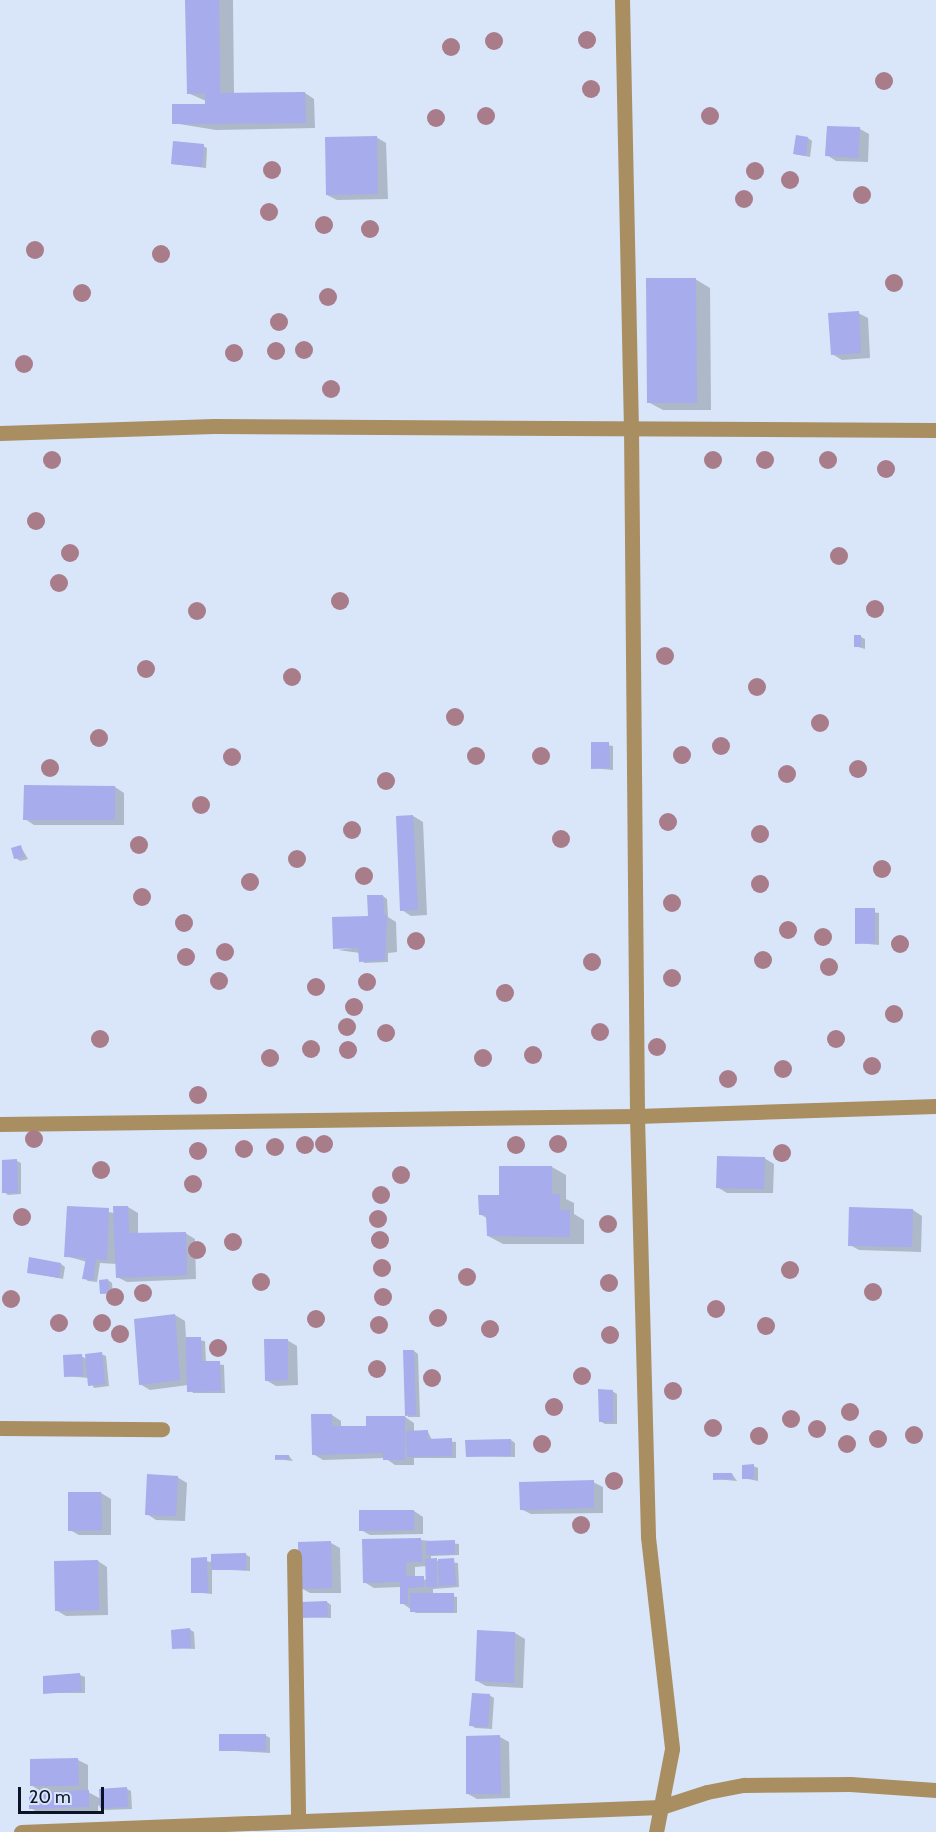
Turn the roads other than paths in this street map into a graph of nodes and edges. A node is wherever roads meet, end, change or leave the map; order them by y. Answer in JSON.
{"nodes":[{"id":1,"x":622,"y":0,"type":"edge"},
{"id":2,"x":631,"y":426,"type":"junction"},
{"id":3,"x":936,"y":429,"type":"edge"},
{"id":4,"x":0,"y":433,"type":"edge"},
{"id":5,"x":936,"y":1106,"type":"edge"},
{"id":6,"x":637,"y":1116,"type":"junction"},
{"id":7,"x":0,"y":1124,"type":"edge"},
{"id":8,"x":0,"y":1428,"type":"edge"},
{"id":9,"x":162,"y":1429,"type":"dead end"},
{"id":10,"x":294,"y":1556,"type":"dead end"},
{"id":11,"x":936,"y":1790,"type":"edge"},
{"id":12,"x":661,"y":1807,"type":"junction"},
{"id":13,"x":298,"y":1821,"type":"junction"},
{"id":14,"x":21,"y":1832,"type":"edge"},
{"id":15,"x":656,"y":1832,"type":"edge"}],
"edges":[{"from":1,"to":2,"type":"street"},
{"from":2,"to":3,"type":"street"},
{"from":2,"to":4,"type":"street"},
{"from":2,"to":6,"type":"street"},
{"from":5,"to":6,"type":"street"},
{"from":6,"to":7,"type":"street"},
{"from":6,"to":12,"type":"street"},
{"from":8,"to":9,"type":"street"},
{"from":10,"to":13,"type":"street"},
{"from":11,"to":12,"type":"street"},
{"from":12,"to":13,"type":"street"},
{"from":12,"to":15,"type":"street"},
{"from":13,"to":14,"type":"street"}]}
